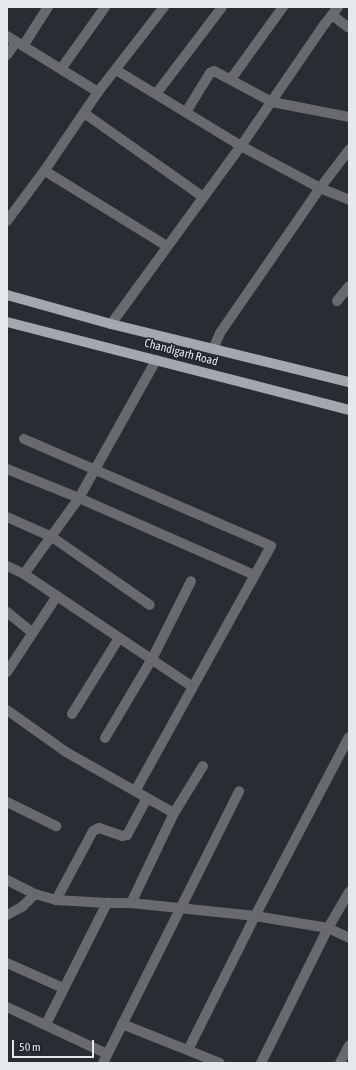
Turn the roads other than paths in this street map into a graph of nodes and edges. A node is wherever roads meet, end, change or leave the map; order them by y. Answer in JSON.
{"nodes":[{"id":1,"x":48,"y":7,"type":"edge"},
{"id":2,"x":105,"y":7,"type":"edge"},
{"id":3,"x":164,"y":7,"type":"edge"},
{"id":4,"x":222,"y":7,"type":"edge"},
{"id":5,"x":283,"y":7,"type":"edge"},
{"id":6,"x":335,"y":11,"type":"edge"},
{"id":7,"x":349,"y":28,"type":"edge"},
{"id":8,"x":15,"y":41,"type":"edge"},
{"id":9,"x":7,"y":55,"type":"edge"},
{"id":10,"x":61,"y":68,"type":"junction"},
{"id":11,"x":116,"y":70,"type":"junction"},
{"id":12,"x":231,"y":80,"type":"junction"},
{"id":13,"x":98,"y":92,"type":"junction"},
{"id":14,"x":156,"y":94,"type":"junction"},
{"id":15,"x":272,"y":102,"type":"junction"},
{"id":16,"x":186,"y":112,"type":"junction"},
{"id":17,"x":84,"y":113,"type":"junction"},
{"id":18,"x":349,"y":117,"type":"edge"},
{"id":19,"x":241,"y":146,"type":"junction"},
{"id":20,"x":349,"y":150,"type":"edge"},
{"id":21,"x":45,"y":171,"type":"junction"},
{"id":22,"x":320,"y":188,"type":"junction"},
{"id":23,"x":203,"y":197,"type":"junction"},
{"id":24,"x":349,"y":200,"type":"edge"},
{"id":25,"x":7,"y":221,"type":"edge"},
{"id":26,"x":167,"y":246,"type":"junction"},
{"id":27,"x":349,"y":286,"type":"edge"},
{"id":28,"x":7,"y":296,"type":"edge"},
{"id":29,"x":337,"y":301,"type":"dead end"},
{"id":30,"x":7,"y":322,"type":"edge"},
{"id":31,"x":111,"y":324,"type":"junction"},
{"id":32,"x":213,"y":349,"type":"junction"},
{"id":33,"x":156,"y":360,"type":"junction"},
{"id":34,"x":349,"y":382,"type":"edge"},
{"id":35,"x":349,"y":410,"type":"edge"},
{"id":36,"x":24,"y":439,"type":"dead end"},
{"id":37,"x":7,"y":469,"type":"edge"},
{"id":38,"x":94,"y":470,"type":"junction"},
{"id":39,"x":79,"y":498,"type":"junction"},
{"id":40,"x":7,"y":517,"type":"edge"},
{"id":41,"x":52,"y":537,"type":"junction"},
{"id":42,"x":7,"y":566,"type":"edge"},
{"id":43,"x":24,"y":574,"type":"junction"},
{"id":44,"x":254,"y":575,"type":"junction"},
{"id":45,"x":192,"y":581,"type":"dead end"},
{"id":46,"x":57,"y":596,"type":"junction"},
{"id":47,"x":150,"y":605,"type":"dead end"},
{"id":48,"x":7,"y":612,"type":"edge"},
{"id":49,"x":32,"y":633,"type":"junction"},
{"id":50,"x":119,"y":638,"type":"junction"},
{"id":51,"x":152,"y":659,"type":"junction"},
{"id":52,"x":7,"y":672,"type":"edge"},
{"id":53,"x":193,"y":687,"type":"junction"},
{"id":54,"x":7,"y":710,"type":"edge"},
{"id":55,"x":72,"y":714,"type":"dead end"},
{"id":56,"x":349,"y":737,"type":"edge"},
{"id":57,"x":105,"y":738,"type":"dead end"},
{"id":58,"x":203,"y":766,"type":"dead end"},
{"id":59,"x":239,"y":791,"type":"dead end"},
{"id":60,"x":135,"y":792,"type":"junction"},
{"id":61,"x":147,"y":798,"type":"junction"},
{"id":62,"x":7,"y":802,"type":"edge"},
{"id":63,"x":174,"y":813,"type":"junction"},
{"id":64,"x":56,"y":826,"type":"dead end"},
{"id":65,"x":7,"y":880,"type":"edge"},
{"id":66,"x":349,"y":892,"type":"edge"},
{"id":67,"x":35,"y":894,"type":"junction"},
{"id":68,"x":56,"y":900,"type":"junction"},
{"id":69,"x":107,"y":903,"type":"junction"},
{"id":70,"x":131,"y":903,"type":"junction"},
{"id":71,"x":182,"y":908,"type":"junction"},
{"id":72,"x":7,"y":914,"type":"edge"},
{"id":73,"x":255,"y":916,"type":"junction"},
{"id":74,"x":328,"y":928,"type":"junction"},
{"id":75,"x":349,"y":938,"type":"edge"},
{"id":76,"x":7,"y":963,"type":"edge"},
{"id":77,"x":63,"y":988,"type":"junction"},
{"id":78,"x":7,"y":1007,"type":"edge"},
{"id":79,"x":46,"y":1024,"type":"junction"},
{"id":80,"x":122,"y":1024,"type":"junction"},
{"id":81,"x":349,"y":1045,"type":"edge"},
{"id":82,"x":188,"y":1050,"type":"junction"},
{"id":83,"x":105,"y":1058,"type":"edge"},
{"id":84,"x":220,"y":1063,"type":"edge"},
{"id":85,"x":261,"y":1063,"type":"edge"},
{"id":86,"x":340,"y":1063,"type":"edge"}],
"edges":[{"from":1,"to":8,"type":"street"},
{"from":2,"to":10,"type":"street"},
{"from":3,"to":11,"type":"street"},
{"from":4,"to":14,"type":"street"},
{"from":5,"to":12,"type":"street"},
{"from":6,"to":7,"type":"street"},
{"from":6,"to":15,"type":"street"},
{"from":8,"to":9,"type":"street"},
{"from":8,"to":10,"type":"street"},
{"from":10,"to":13,"type":"street"},
{"from":11,"to":13,"type":"street"},
{"from":11,"to":14,"type":"street"},
{"from":12,"to":15,"type":"street"},
{"from":12,"to":16,"type":"street"},
{"from":13,"to":17,"type":"street"},
{"from":14,"to":16,"type":"street"},
{"from":15,"to":18,"type":"street"},
{"from":15,"to":19,"type":"street"},
{"from":16,"to":19,"type":"street"},
{"from":17,"to":21,"type":"street"},
{"from":17,"to":23,"type":"street"},
{"from":19,"to":22,"type":"street"},
{"from":19,"to":23,"type":"street"},
{"from":20,"to":22,"type":"street"},
{"from":21,"to":25,"type":"street"},
{"from":21,"to":26,"type":"street"},
{"from":22,"to":24,"type":"street"},
{"from":22,"to":32,"type":"street"},
{"from":23,"to":26,"type":"street"},
{"from":26,"to":31,"type":"street"},
{"from":27,"to":29,"type":"street"},
{"from":28,"to":31,"type":"main road","name":"Chandigarh Road"},
{"from":30,"to":33,"type":"main road","name":"Chandigarh Road"},
{"from":31,"to":32,"type":"main road","name":"Chandigarh Road"},
{"from":32,"to":34,"type":"main road","name":"Chandigarh Road"},
{"from":33,"to":35,"type":"main road","name":"Chandigarh Road"},
{"from":33,"to":38,"type":"street"},
{"from":36,"to":38,"type":"street"},
{"from":37,"to":39,"type":"street"},
{"from":38,"to":39,"type":"street"},
{"from":38,"to":44,"type":"street"},
{"from":39,"to":41,"type":"street"},
{"from":39,"to":44,"type":"street"},
{"from":40,"to":41,"type":"street"},
{"from":41,"to":43,"type":"street"},
{"from":41,"to":47,"type":"street"},
{"from":42,"to":43,"type":"street"},
{"from":43,"to":46,"type":"street"},
{"from":44,"to":53,"type":"street"},
{"from":45,"to":51,"type":"street"},
{"from":46,"to":49,"type":"street"},
{"from":46,"to":50,"type":"street"},
{"from":48,"to":49,"type":"street"},
{"from":49,"to":52,"type":"street"},
{"from":50,"to":51,"type":"street"},
{"from":50,"to":55,"type":"street"},
{"from":51,"to":53,"type":"street"},
{"from":51,"to":57,"type":"street"},
{"from":53,"to":60,"type":"street"},
{"from":54,"to":60,"type":"street"},
{"from":56,"to":73,"type":"street"},
{"from":58,"to":63,"type":"street"},
{"from":59,"to":71,"type":"street"},
{"from":60,"to":61,"type":"street"},
{"from":61,"to":63,"type":"street"},
{"from":61,"to":68,"type":"street"},
{"from":62,"to":64,"type":"street"},
{"from":63,"to":70,"type":"street"},
{"from":65,"to":67,"type":"street"},
{"from":66,"to":74,"type":"street"},
{"from":67,"to":68,"type":"street"},
{"from":67,"to":72,"type":"street"},
{"from":68,"to":69,"type":"street"},
{"from":69,"to":70,"type":"street"},
{"from":69,"to":77,"type":"street"},
{"from":70,"to":71,"type":"street"},
{"from":71,"to":73,"type":"street"},
{"from":71,"to":80,"type":"street"},
{"from":73,"to":74,"type":"street"},
{"from":73,"to":82,"type":"street"},
{"from":74,"to":75,"type":"street"},
{"from":74,"to":85,"type":"street"},
{"from":76,"to":77,"type":"street"},
{"from":77,"to":79,"type":"street"},
{"from":78,"to":79,"type":"street"},
{"from":79,"to":83,"type":"street"},
{"from":80,"to":82,"type":"street"},
{"from":80,"to":83,"type":"street"},
{"from":81,"to":86,"type":"street"},
{"from":82,"to":84,"type":"street"}]}
